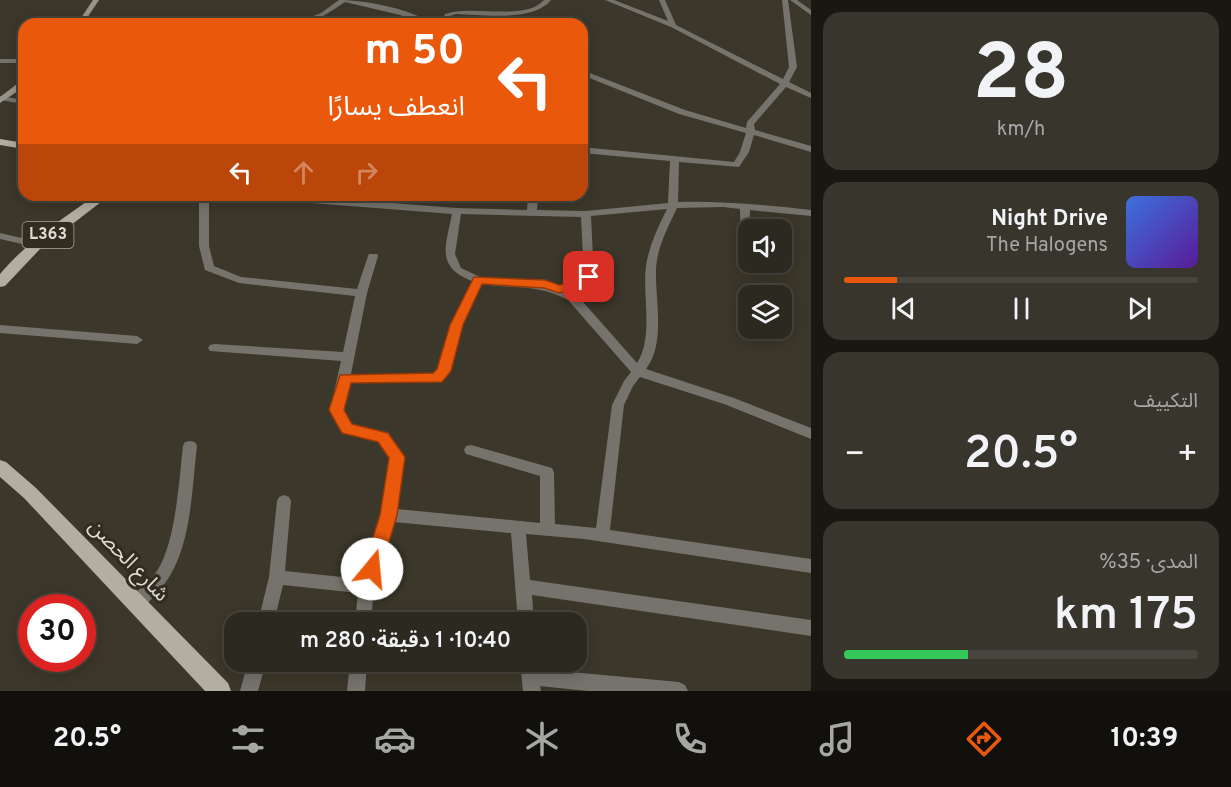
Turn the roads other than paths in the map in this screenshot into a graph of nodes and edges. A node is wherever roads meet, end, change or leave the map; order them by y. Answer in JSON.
{"nodes":[{"id":1,"x":96,"y":0,"type":"edge"},
{"id":2,"x":344,"y":0,"type":"edge"},
{"id":3,"x":548,"y":0,"type":"edge"},
{"id":4,"x":608,"y":0,"type":"edge"},
{"id":5,"x":662,"y":0,"type":"edge"},
{"id":6,"x":785,"y":0,"type":"edge"},
{"id":7,"x":793,"y":0,"type":"edge"},
{"id":8,"x":811,"y":13,"type":"edge"},
{"id":9,"x":84,"y":18,"type":"edge"},
{"id":10,"x":312,"y":18,"type":"edge"},
{"id":11,"x":415,"y":18,"type":"edge"},
{"id":12,"x":446,"y":18,"type":"edge"},
{"id":13,"x":673,"y":26,"type":"junction"},
{"id":14,"x":0,"y":61,"type":"edge"},
{"id":15,"x":18,"y":61,"type":"edge"},
{"id":16,"x":588,"y":74,"type":"edge"},
{"id":17,"x":785,"y":83,"type":"junction"},
{"id":18,"x":18,"y":87,"type":"edge"},
{"id":19,"x":811,"y":96,"type":"edge"},
{"id":20,"x":2,"y":99,"type":"edge"},
{"id":21,"x":18,"y":101,"type":"edge"},
{"id":22,"x":751,"y":131,"type":"junction"},
{"id":23,"x":0,"y":142,"type":"edge"},
{"id":24,"x":18,"y":145,"type":"edge"},
{"id":25,"x":811,"y":149,"type":"edge"},
{"id":26,"x":588,"y":151,"type":"edge"},
{"id":27,"x":675,"y":160,"type":"junction"},
{"id":28,"x":96,"y":201,"type":"edge"},
{"id":29,"x":204,"y":201,"type":"edge"},
{"id":30,"x":310,"y":201,"type":"edge"},
{"id":31,"x":533,"y":201,"type":"edge"},
{"id":32,"x":673,"y":205,"type":"junction"},
{"id":33,"x":745,"y":206,"type":"junction"},
{"id":34,"x":457,"y":212,"type":"junction"},
{"id":35,"x":532,"y":213,"type":"junction"},
{"id":36,"x":811,"y":213,"type":"edge"},
{"id":37,"x":586,"y":214,"type":"junction"},
{"id":38,"x":745,"y":219,"type":"edge"},
{"id":39,"x":0,"y":236,"type":"edge"},
{"id":40,"x":35,"y":244,"type":"junction"},
{"id":41,"x":373,"y":256,"type":"dead end"},
{"id":42,"x":478,"y":279,"type":"junction"},
{"id":43,"x":0,"y":283,"type":"edge"},
{"id":44,"x":559,"y":289,"type":"junction"},
{"id":45,"x":361,"y":292,"type":"junction"},
{"id":46,"x":0,"y":329,"type":"edge"},
{"id":47,"x":137,"y":340,"type":"dead end"},
{"id":48,"x":214,"y":348,"type":"dead end"},
{"id":49,"x":347,"y":357,"type":"junction"},
{"id":50,"x":637,"y":371,"type":"junction"},
{"id":51,"x":345,"y":378,"type":"junction"},
{"id":52,"x":811,"y":434,"type":"edge"},
{"id":53,"x":190,"y":446,"type":"dead end"},
{"id":54,"x":471,"y":450,"type":"dead end"},
{"id":55,"x":0,"y":467,"type":"edge"},
{"id":56,"x":284,"y":501,"type":"dead end"},
{"id":57,"x":389,"y":515,"type":"junction"},
{"id":58,"x":518,"y":526,"type":"junction"},
{"id":59,"x":548,"y":529,"type":"junction"},
{"id":60,"x":602,"y":537,"type":"junction"},
{"id":61,"x":811,"y":566,"type":"edge"},
{"id":62,"x":277,"y":577,"type":"junction"},
{"id":63,"x":523,"y":586,"type":"junction"},
{"id":64,"x":366,"y":587,"type":"junction"},
{"id":65,"x":136,"y":603,"type":"junction"},
{"id":66,"x":268,"y":612,"type":"edge"},
{"id":67,"x":364,"y":612,"type":"edge"},
{"id":68,"x":525,"y":612,"type":"edge"},
{"id":69,"x":811,"y":628,"type":"edge"},
{"id":70,"x":254,"y":672,"type":"edge"},
{"id":71,"x":358,"y":672,"type":"edge"},
{"id":72,"x":531,"y":677,"type":"edge"},
{"id":73,"x":220,"y":691,"type":"edge"},
{"id":74,"x":249,"y":691,"type":"edge"},
{"id":75,"x":356,"y":691,"type":"edge"},
{"id":76,"x":679,"y":691,"type":"edge"}],
"edges":[{"from":1,"to":9,"type":"street"},
{"from":2,"to":10,"type":"street"},
{"from":2,"to":11,"type":"street"},
{"from":3,"to":12,"type":"street"},
{"from":4,"to":13,"type":"street"},
{"from":5,"to":13,"type":"street"},
{"from":6,"to":17,"type":"street"},
{"from":7,"to":8,"type":"street"},
{"from":13,"to":17,"type":"street"},
{"from":14,"to":15,"type":"street"},
{"from":16,"to":22,"type":"street"},
{"from":17,"to":19,"type":"street"},
{"from":17,"to":22,"type":"street"},
{"from":18,"to":20,"type":"street"},
{"from":20,"to":21,"type":"street"},
{"from":22,"to":25,"type":"street"},
{"from":22,"to":27,"type":"street"},
{"from":23,"to":24,"type":"main road"},
{"from":26,"to":27,"type":"street"},
{"from":27,"to":32,"type":"street"},
{"from":28,"to":40,"type":"main road","number":"L363"},
{"from":29,"to":45,"type":"street"},
{"from":30,"to":34,"type":"street"},
{"from":31,"to":35,"type":"street"},
{"from":32,"to":33,"type":"street"},
{"from":32,"to":37,"type":"street"},
{"from":32,"to":50,"type":"street"},
{"from":33,"to":36,"type":"street"},
{"from":33,"to":38,"type":"street"},
{"from":34,"to":35,"type":"street"},
{"from":34,"to":42,"type":"street"},
{"from":35,"to":37,"type":"street"},
{"from":37,"to":44,"type":"street"},
{"from":39,"to":40,"type":"street"},
{"from":40,"to":43,"type":"main road","number":"L363"},
{"from":41,"to":45,"type":"street"},
{"from":42,"to":44,"type":"street"},
{"from":42,"to":51,"type":"street"},
{"from":44,"to":50,"type":"street"},
{"from":45,"to":49,"type":"street"},
{"from":46,"to":47,"type":"street"},
{"from":48,"to":49,"type":"street"},
{"from":49,"to":51,"type":"street"},
{"from":50,"to":52,"type":"street"},
{"from":50,"to":60,"type":"street"},
{"from":51,"to":57,"type":"street"},
{"from":53,"to":65,"type":"street"},
{"from":54,"to":59,"type":"street"},
{"from":55,"to":65,"type":"main road","name":"شارع الحصن"},
{"from":56,"to":62,"type":"street"},
{"from":57,"to":58,"type":"street"},
{"from":57,"to":64,"type":"street"},
{"from":58,"to":59,"type":"street"},
{"from":58,"to":63,"type":"street"},
{"from":59,"to":60,"type":"street"},
{"from":60,"to":61,"type":"street"},
{"from":62,"to":64,"type":"street"},
{"from":62,"to":66,"type":"street"},
{"from":63,"to":68,"type":"street"},
{"from":63,"to":69,"type":"street"},
{"from":64,"to":67,"type":"street"},
{"from":65,"to":73,"type":"main road","name":"شارع الحصن"},
{"from":70,"to":74,"type":"street"},
{"from":71,"to":75,"type":"street"},
{"from":72,"to":76,"type":"street"}]}
